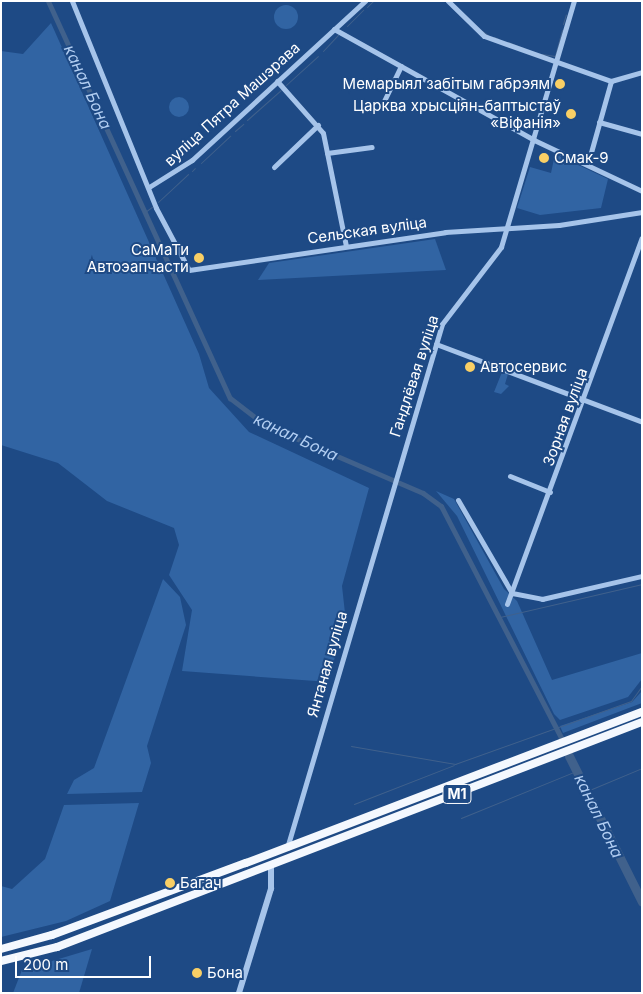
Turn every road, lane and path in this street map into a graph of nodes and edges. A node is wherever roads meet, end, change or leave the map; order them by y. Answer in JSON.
{"nodes":[{"id":1,"x":72,"y":1,"type":"edge"},
{"id":2,"x":365,"y":1,"type":"edge"},
{"id":3,"x":448,"y":1,"type":"edge"},
{"id":4,"x":574,"y":1,"type":"edge"},
{"id":5,"x":334,"y":29,"type":"junction"},
{"id":6,"x":557,"y":61,"type":"junction"},
{"id":7,"x":401,"y":66,"type":"junction"},
{"id":8,"x":642,"y":72,"type":"edge"},
{"id":9,"x":277,"y":81,"type":"junction"},
{"id":10,"x":611,"y":81,"type":"junction"},
{"id":11,"x":383,"y":103,"type":"dead end"},
{"id":12,"x":599,"y":122,"type":"junction"},
{"id":13,"x":318,"y":125,"type":"junction"},
{"id":14,"x":642,"y":134,"type":"edge"},
{"id":15,"x":534,"y":140,"type":"junction"},
{"id":16,"x":372,"y":147,"type":"dead end"},
{"id":17,"x":327,"y":153,"type":"junction"},
{"id":18,"x":588,"y":163,"type":"junction"},
{"id":19,"x":274,"y":167,"type":"dead end"},
{"id":20,"x":150,"y":187,"type":"junction"},
{"id":21,"x":642,"y":191,"type":"edge"},
{"id":22,"x":642,"y":212,"type":"edge"},
{"id":23,"x":506,"y":230,"type":"junction"},
{"id":24,"x":642,"y":238,"type":"edge"},
{"id":25,"x":346,"y":246,"type":"junction"},
{"id":26,"x":636,"y":256,"type":"junction"},
{"id":27,"x":642,"y":259,"type":"edge"},
{"id":28,"x":436,"y":344,"type":"junction"},
{"id":29,"x":584,"y":400,"type":"junction"},
{"id":30,"x":642,"y":422,"type":"edge"},
{"id":31,"x":510,"y":476,"type":"dead end"},
{"id":32,"x":391,"y":487,"type":"joint"},
{"id":33,"x":550,"y":492,"type":"junction"},
{"id":34,"x":458,"y":500,"type":"dead end"},
{"id":35,"x":642,"y":576,"type":"edge"},
{"id":36,"x":512,"y":592,"type":"junction"},
{"id":37,"x":507,"y":604,"type":"dead end"},
{"id":38,"x":642,"y":712,"type":"edge"},
{"id":39,"x":642,"y":722,"type":"edge"},
{"id":40,"x":286,"y":848,"type":"junction"},
{"id":41,"x":271,"y":866,"type":"junction"},
{"id":42,"x":1,"y":949,"type":"edge"},
{"id":43,"x":1,"y":961,"type":"edge"},
{"id":44,"x":239,"y":993,"type":"edge"}],
"edges":[{"from":1,"to":20,"type":"street","name":"вуліца Пятра Машэрава"},
{"from":2,"to":5,"type":"street","name":"вуліца Пятра Машэрава"},
{"from":3,"to":6,"type":"street"},
{"from":4,"to":6,"type":"street","name":"Гандлёвая вуліца"},
{"from":5,"to":7,"type":"street"},
{"from":5,"to":9,"type":"street","name":"вуліца Пятра Машэрава"},
{"from":6,"to":10,"type":"street"},
{"from":6,"to":15,"type":"street","name":"Гандлёвая вуліца"},
{"from":7,"to":11,"type":"street"},
{"from":7,"to":15,"type":"street"},
{"from":8,"to":10,"type":"street"},
{"from":9,"to":13,"type":"street"},
{"from":9,"to":20,"type":"street","name":"вуліца Пятра Машэрава"},
{"from":10,"to":12,"type":"street"},
{"from":12,"to":14,"type":"street"},
{"from":12,"to":18,"type":"street"},
{"from":13,"to":17,"type":"street"},
{"from":13,"to":19,"type":"street"},
{"from":15,"to":18,"type":"street"},
{"from":15,"to":23,"type":"street","name":"Гандлёвая вуліца"},
{"from":16,"to":17,"type":"street"},
{"from":17,"to":25,"type":"street"},
{"from":18,"to":21,"type":"street"},
{"from":20,"to":25,"type":"street","name":"Сельская вуліца"},
{"from":22,"to":23,"type":"street","name":"Сельская вуліца"},
{"from":23,"to":25,"type":"street","name":"Сельская вуліца"},
{"from":23,"to":28,"type":"street","name":"Гандлёвая вуліца"},
{"from":24,"to":26,"type":"street","name":"Зорная вуліца"},
{"from":26,"to":27,"type":"street"},
{"from":26,"to":29,"type":"street","name":"Зорная вуліца"},
{"from":28,"to":29,"type":"street"},
{"from":28,"to":32,"type":"street","name":"Гандлёвая вуліца"},
{"from":29,"to":30,"type":"street"},
{"from":29,"to":33,"type":"street","name":"Зорная вуліца"},
{"from":31,"to":33,"type":"street"},
{"from":32,"to":40,"type":"street","name":"Янтаная вуліца"},
{"from":33,"to":36,"type":"street","name":"Зорная вуліца"},
{"from":34,"to":36,"type":"street"},
{"from":35,"to":36,"type":"street"},
{"from":36,"to":37,"type":"street","name":"Зорная вуліца"},
{"from":38,"to":40,"type":"highway","number":"М1"},
{"from":39,"to":41,"type":"highway","number":"М1"},
{"from":40,"to":42,"type":"highway","number":"М1"},
{"from":41,"to":43,"type":"highway","number":"М1"},
{"from":41,"to":44,"type":"street"}]}
